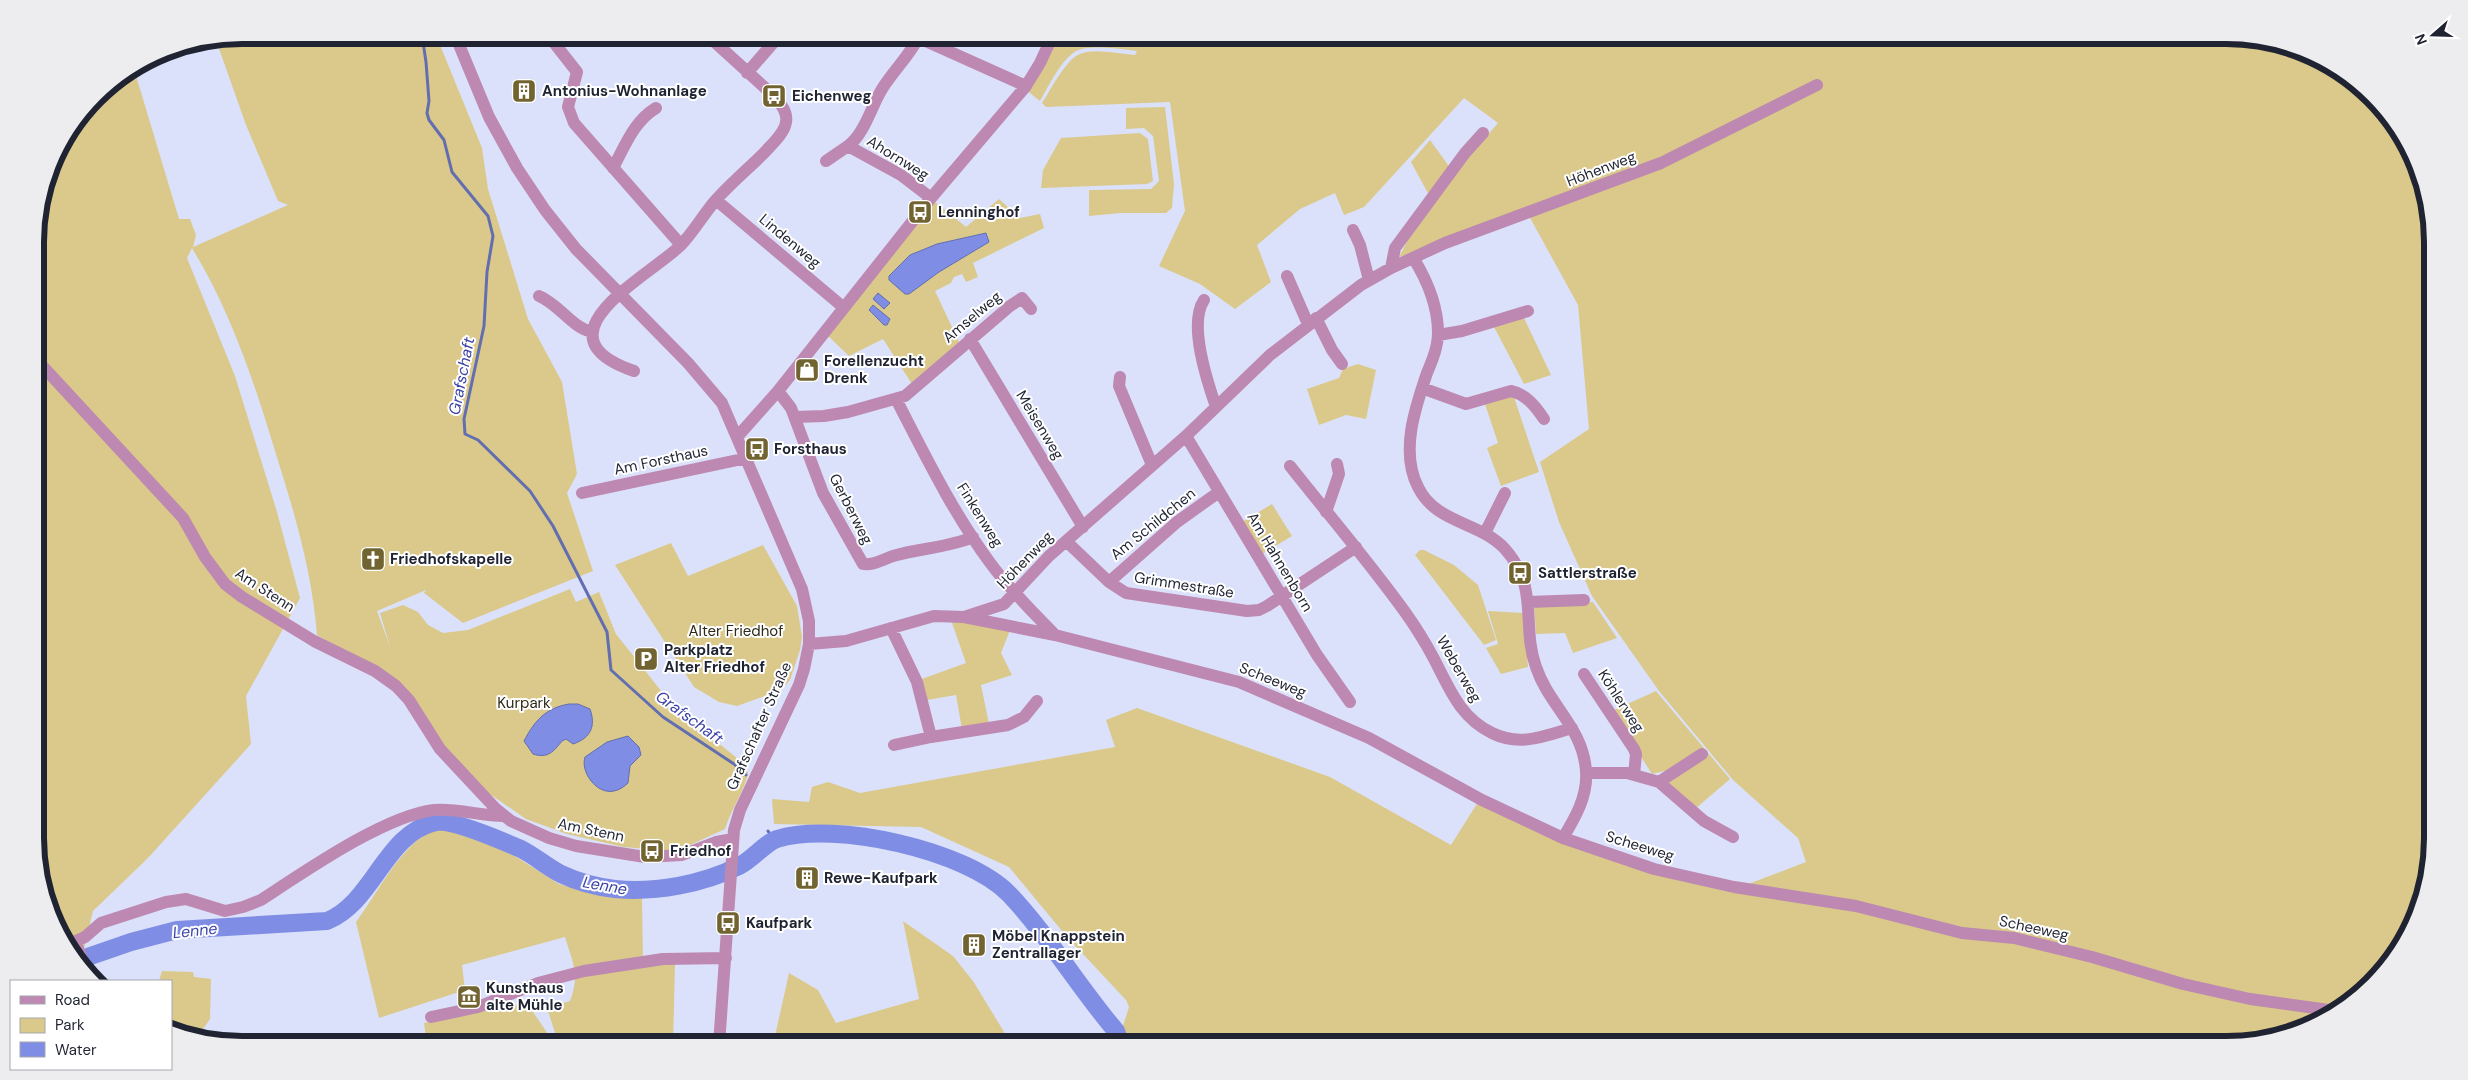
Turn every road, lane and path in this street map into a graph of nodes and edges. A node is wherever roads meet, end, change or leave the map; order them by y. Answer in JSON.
{"nodes":[{"id":1,"x":459,"y":44,"type":"edge"},
{"id":2,"x":555,"y":44,"type":"edge"},
{"id":3,"x":716,"y":44,"type":"edge"},
{"id":4,"x":772,"y":44,"type":"edge"},
{"id":5,"x":914,"y":44,"type":"edge"},
{"id":6,"x":937,"y":44,"type":"edge"},
{"id":7,"x":1049,"y":44,"type":"edge"},
{"id":8,"x":747,"y":73,"type":"junction"},
{"id":9,"x":1817,"y":85,"type":"dead end"},
{"id":10,"x":1026,"y":86,"type":"junction"},
{"id":11,"x":656,"y":108,"type":"dead end"},
{"id":12,"x":1483,"y":133,"type":"dead end"},
{"id":13,"x":848,"y":146,"type":"junction"},
{"id":14,"x":826,"y":161,"type":"dead end"},
{"id":15,"x":613,"y":168,"type":"junction"},
{"id":16,"x":931,"y":198,"type":"junction"},
{"id":17,"x":716,"y":200,"type":"junction"},
{"id":18,"x":1353,"y":230,"type":"dead end"},
{"id":19,"x":681,"y":245,"type":"junction"},
{"id":20,"x":1414,"y":258,"type":"junction"},
{"id":21,"x":1391,"y":268,"type":"junction"},
{"id":22,"x":1287,"y":276,"type":"dead end"},
{"id":23,"x":1369,"y":280,"type":"junction"},
{"id":24,"x":619,"y":294,"type":"junction"},
{"id":25,"x":539,"y":296,"type":"dead end"},
{"id":26,"x":1204,"y":300,"type":"dead end"},
{"id":27,"x":843,"y":307,"type":"junction"},
{"id":28,"x":1031,"y":308,"type":"dead end"},
{"id":29,"x":1528,"y":311,"type":"dead end"},
{"id":30,"x":1312,"y":321,"type":"junction"},
{"id":31,"x":592,"y":332,"type":"junction"},
{"id":32,"x":1438,"y":335,"type":"junction"},
{"id":33,"x":970,"y":340,"type":"junction"},
{"id":34,"x":1342,"y":364,"type":"dead end"},
{"id":35,"x":44,"y":368,"type":"edge"},
{"id":36,"x":634,"y":372,"type":"dead end"},
{"id":37,"x":1120,"y":377,"type":"dead end"},
{"id":38,"x":1422,"y":388,"type":"junction"},
{"id":39,"x":778,"y":390,"type":"junction"},
{"id":40,"x":896,"y":399,"type":"junction"},
{"id":41,"x":1216,"y":407,"type":"junction"},
{"id":42,"x":795,"y":417,"type":"junction"},
{"id":43,"x":1544,"y":419,"type":"dead end"},
{"id":44,"x":738,"y":436,"type":"junction"},
{"id":45,"x":1186,"y":436,"type":"junction"},
{"id":46,"x":747,"y":458,"type":"junction"},
{"id":47,"x":1337,"y":464,"type":"dead end"},
{"id":48,"x":1152,"y":465,"type":"junction"},
{"id":49,"x":1290,"y":466,"type":"dead end"},
{"id":50,"x":1219,"y":492,"type":"junction"},
{"id":51,"x":582,"y":493,"type":"dead end"},
{"id":52,"x":1505,"y":493,"type":"dead end"},
{"id":53,"x":1326,"y":512,"type":"junction"},
{"id":54,"x":1083,"y":526,"type":"junction"},
{"id":55,"x":1485,"y":533,"type":"junction"},
{"id":56,"x":973,"y":537,"type":"junction"},
{"id":57,"x":1066,"y":541,"type":"junction"},
{"id":58,"x":1356,"y":547,"type":"junction"},
{"id":59,"x":1109,"y":582,"type":"junction"},
{"id":60,"x":1015,"y":594,"type":"junction"},
{"id":61,"x":1281,"y":596,"type":"junction"},
{"id":62,"x":1584,"y":600,"type":"dead end"},
{"id":63,"x":1529,"y":602,"type":"junction"},
{"id":64,"x":964,"y":617,"type":"junction"},
{"id":65,"x":891,"y":628,"type":"junction"},
{"id":66,"x":1055,"y":635,"type":"junction"},
{"id":67,"x":809,"y":644,"type":"junction"},
{"id":68,"x":1584,"y":674,"type":"dead end"},
{"id":69,"x":1037,"y":701,"type":"dead end"},
{"id":70,"x":1350,"y":702,"type":"dead end"},
{"id":71,"x":1572,"y":728,"type":"junction"},
{"id":72,"x":931,"y":737,"type":"junction"},
{"id":73,"x":894,"y":745,"type":"dead end"},
{"id":74,"x":1702,"y":754,"type":"dead end"},
{"id":75,"x":1586,"y":773,"type":"junction"},
{"id":76,"x":1634,"y":775,"type":"junction"},
{"id":77,"x":1659,"y":782,"type":"junction"},
{"id":78,"x":504,"y":816,"type":"junction"},
{"id":79,"x":1733,"y":836,"type":"dead end"},
{"id":80,"x":1563,"y":838,"type":"junction"},
{"id":81,"x":733,"y":843,"type":"junction"},
{"id":82,"x":75,"y":945,"type":"edge"},
{"id":83,"x":726,"y":958,"type":"junction"},
{"id":84,"x":2326,"y":1009,"type":"edge"},
{"id":85,"x":431,"y":1017,"type":"dead end"},
{"id":86,"x":720,"y":1036,"type":"edge"}],
"edges":[{"from":1,"to":24,"type":"street","name":"Grafschafter Straße"},
{"from":2,"to":15,"type":"street"},
{"from":3,"to":8,"type":"street"},
{"from":4,"to":8,"type":"street"},
{"from":5,"to":13,"type":"street","name":"Ahornweg"},
{"from":6,"to":10,"type":"street"},
{"from":7,"to":10,"type":"street"},
{"from":8,"to":17,"type":"street"},
{"from":9,"to":20,"type":"street","name":"Höhenweg"},
{"from":10,"to":16,"type":"street"},
{"from":11,"to":15,"type":"street"},
{"from":12,"to":21,"type":"street"},
{"from":13,"to":14,"type":"street","name":"Ahornweg"},
{"from":13,"to":16,"type":"street","name":"Ahornweg"},
{"from":15,"to":19,"type":"street"},
{"from":16,"to":27,"type":"street"},
{"from":17,"to":19,"type":"street"},
{"from":17,"to":27,"type":"street","name":"Lindenweg"},
{"from":18,"to":23,"type":"street"},
{"from":19,"to":24,"type":"street"},
{"from":20,"to":21,"type":"street","name":"Höhenweg"},
{"from":20,"to":32,"type":"street"},
{"from":21,"to":23,"type":"street","name":"Höhenweg"},
{"from":22,"to":30,"type":"street"},
{"from":23,"to":30,"type":"street","name":"Höhenweg"},
{"from":24,"to":31,"type":"street"},
{"from":24,"to":44,"type":"street","name":"Grafschafter Straße"},
{"from":25,"to":31,"type":"street"},
{"from":26,"to":41,"type":"street"},
{"from":27,"to":39,"type":"street"},
{"from":28,"to":33,"type":"street","name":"Amselweg"},
{"from":29,"to":32,"type":"street"},
{"from":30,"to":34,"type":"street"},
{"from":30,"to":41,"type":"street","name":"Höhenweg"},
{"from":31,"to":36,"type":"street"},
{"from":32,"to":38,"type":"street"},
{"from":33,"to":40,"type":"street","name":"Amselweg"},
{"from":33,"to":54,"type":"street","name":"Meisenweg"},
{"from":35,"to":78,"type":"street","name":"Am Stenn"},
{"from":37,"to":48,"type":"street"},
{"from":38,"to":43,"type":"street"},
{"from":38,"to":55,"type":"street"},
{"from":39,"to":42,"type":"street","name":"Gerberweg"},
{"from":39,"to":44,"type":"street"},
{"from":40,"to":42,"type":"street","name":"Amselweg"},
{"from":40,"to":56,"type":"street","name":"Finkenweg"},
{"from":41,"to":45,"type":"street","name":"Höhenweg"},
{"from":42,"to":56,"type":"street","name":"Gerberweg"},
{"from":44,"to":46,"type":"street","name":"Grafschafter Straße"},
{"from":45,"to":48,"type":"street","name":"Höhenweg"},
{"from":45,"to":50,"type":"street","name":"Am Hahnenborn"},
{"from":46,"to":51,"type":"street","name":"Am Forsthaus"},
{"from":46,"to":67,"type":"street","name":"Grafschafter Straße"},
{"from":47,"to":53,"type":"street"},
{"from":48,"to":54,"type":"street","name":"Höhenweg"},
{"from":49,"to":53,"type":"street","name":"Weberweg"},
{"from":50,"to":59,"type":"street","name":"Am Schildchen"},
{"from":50,"to":61,"type":"street","name":"Am Hahnenborn"},
{"from":52,"to":55,"type":"street"},
{"from":53,"to":58,"type":"street","name":"Weberweg"},
{"from":54,"to":57,"type":"street","name":"Höhenweg"},
{"from":55,"to":63,"type":"street"},
{"from":56,"to":60,"type":"street","name":"Finkenweg"},
{"from":57,"to":59,"type":"street","name":"Grimmestraße"},
{"from":57,"to":60,"type":"street","name":"Höhenweg"},
{"from":58,"to":61,"type":"street"},
{"from":58,"to":71,"type":"street","name":"Weberweg"},
{"from":59,"to":61,"type":"street","name":"Grimmestraße"},
{"from":60,"to":64,"type":"street","name":"Höhenweg"},
{"from":60,"to":66,"type":"street","name":"Finkenweg"},
{"from":61,"to":70,"type":"street","name":"Am Hahnenborn"},
{"from":62,"to":63,"type":"street"},
{"from":63,"to":71,"type":"street"},
{"from":64,"to":65,"type":"street","name":"Höhenweg"},
{"from":64,"to":66,"type":"street","name":"Scheeweg"},
{"from":65,"to":67,"type":"street","name":"Höhenweg"},
{"from":65,"to":72,"type":"street"},
{"from":66,"to":80,"type":"street","name":"Scheeweg"},
{"from":67,"to":81,"type":"street","name":"Grafschafter Straße"},
{"from":68,"to":76,"type":"street","name":"Köhlerweg"},
{"from":69,"to":72,"type":"street"},
{"from":71,"to":75,"type":"street"},
{"from":72,"to":73,"type":"street"},
{"from":74,"to":77,"type":"street"},
{"from":75,"to":76,"type":"street"},
{"from":75,"to":80,"type":"street"},
{"from":76,"to":77,"type":"street"},
{"from":77,"to":79,"type":"street"},
{"from":78,"to":81,"type":"street","name":"Am Stenn"},
{"from":78,"to":82,"type":"street","name":"Am Stenn"},
{"from":80,"to":84,"type":"street","name":"Scheeweg"},
{"from":81,"to":83,"type":"street","name":"Grafschafter Straße"},
{"from":83,"to":85,"type":"street"},
{"from":83,"to":86,"type":"street","name":"Grafschafter Straße"}]}
